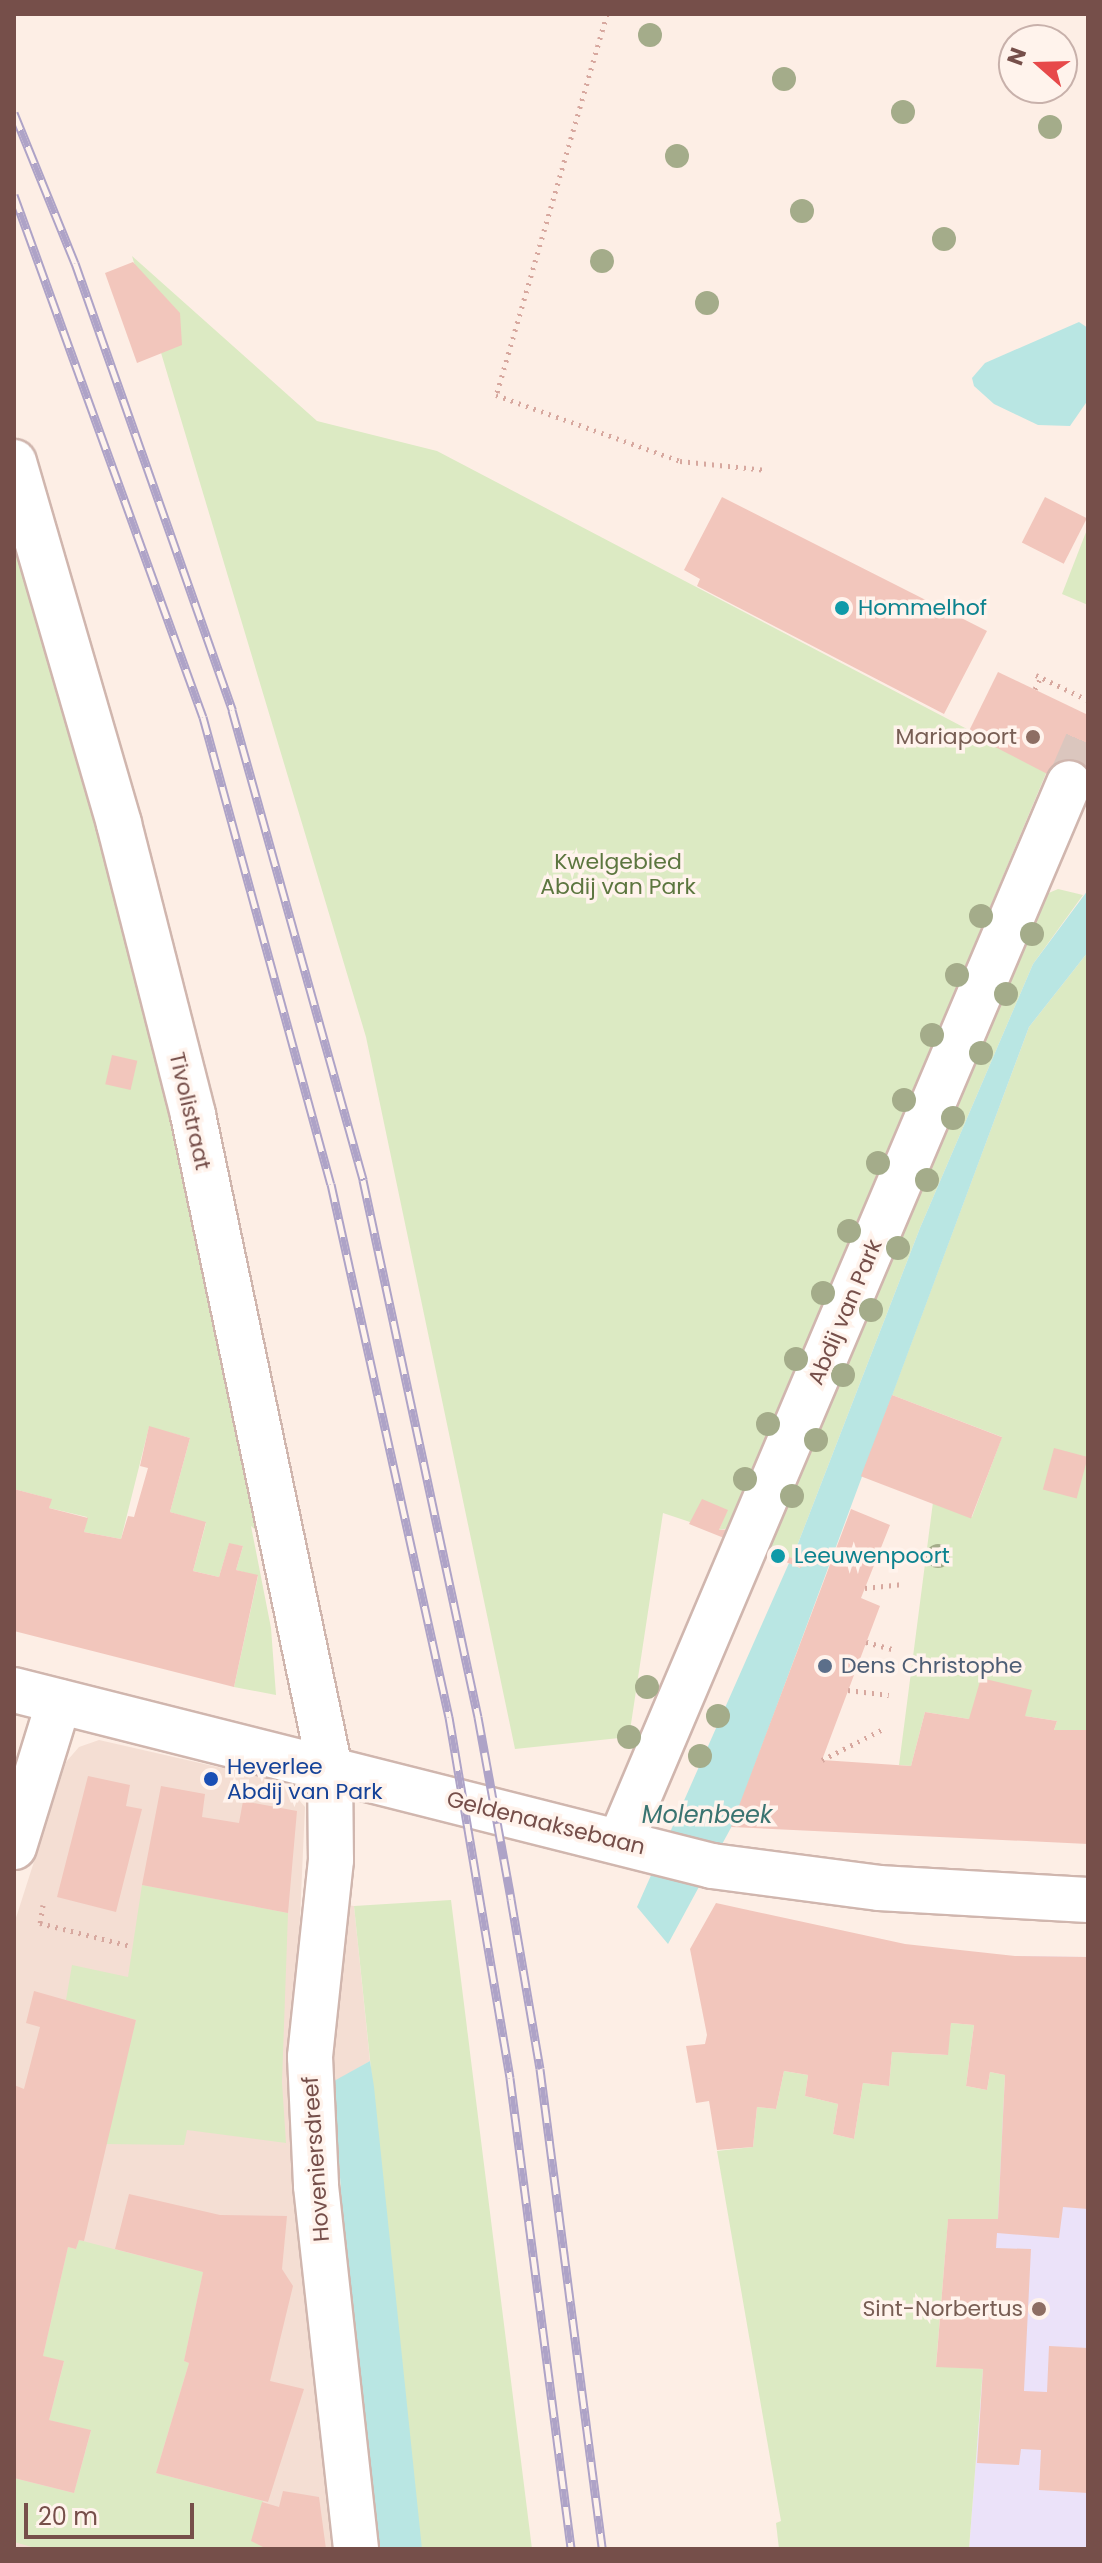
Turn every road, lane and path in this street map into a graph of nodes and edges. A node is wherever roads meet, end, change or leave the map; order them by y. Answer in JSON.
{"nodes":[{"id":1,"x":607,"y":14,"type":"edge"},
{"id":2,"x":14,"y":462,"type":"edge"},
{"id":3,"x":767,"y":470,"type":"dead end"},
{"id":4,"x":1035,"y":689,"type":"dead end"},
{"id":5,"x":1088,"y":700,"type":"edge"},
{"id":6,"x":1069,"y":783,"type":"tunnel mouth"},
{"id":7,"x":901,"y":1584,"type":"dead end"},
{"id":8,"x":865,"y":1588,"type":"dead end"},
{"id":9,"x":866,"y":1642,"type":"dead end"},
{"id":10,"x":893,"y":1649,"type":"dead end"},
{"id":11,"x":14,"y":1690,"type":"edge"},
{"id":12,"x":848,"y":1690,"type":"dead end"},
{"id":13,"x":889,"y":1695,"type":"dead end"},
{"id":14,"x":59,"y":1702,"type":"junction"},
{"id":15,"x":885,"y":1728,"type":"dead end"},
{"id":16,"x":822,"y":1760,"type":"dead end"},
{"id":17,"x":330,"y":1769,"type":"junction"},
{"id":18,"x":640,"y":1846,"type":"junction"},
{"id":19,"x":14,"y":1847,"type":"edge"},
{"id":20,"x":1088,"y":1900,"type":"edge"},
{"id":21,"x":43,"y":1905,"type":"dead end"},
{"id":22,"x":131,"y":1946,"type":"dead end"},
{"id":23,"x":356,"y":2549,"type":"edge"}],
"edges":[{"from":1,"to":3,"type":"path"},
{"from":2,"to":17,"type":"street","name":"Tivolistraat"},
{"from":4,"to":5,"type":"path"},
{"from":6,"to":18,"type":"street","name":"Abdij van Park"},
{"from":7,"to":8,"type":"path"},
{"from":9,"to":10,"type":"path"},
{"from":11,"to":14,"type":"street","name":"Geldenaaksebaan"},
{"from":12,"to":13,"type":"path"},
{"from":14,"to":17,"type":"street","name":"Geldenaaksebaan"},
{"from":14,"to":19,"type":"street"},
{"from":15,"to":16,"type":"path"},
{"from":17,"to":18,"type":"street","name":"Geldenaaksebaan"},
{"from":17,"to":23,"type":"street","name":"Hoveniersdreef"},
{"from":18,"to":20,"type":"street","name":"Geldenaaksebaan"},
{"from":21,"to":22,"type":"path"}]}
